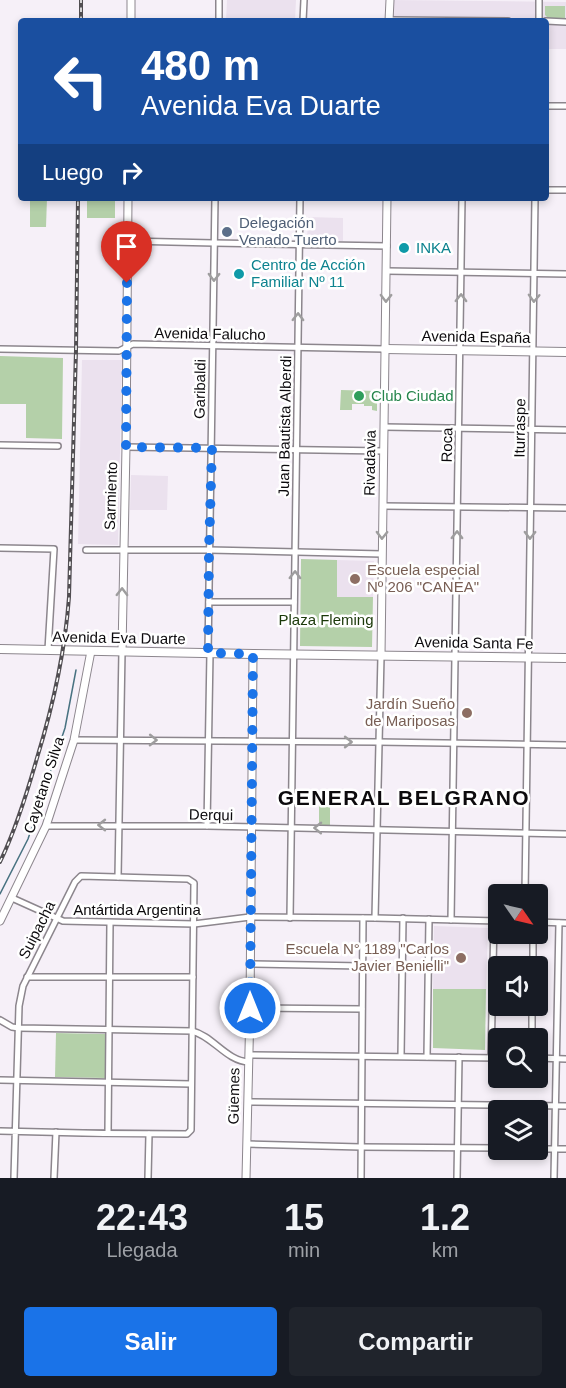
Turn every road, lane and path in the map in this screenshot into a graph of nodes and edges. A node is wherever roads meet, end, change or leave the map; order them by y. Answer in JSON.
{"nodes":[{"id":1,"x":131,"y":0,"type":"edge"},
{"id":2,"x":219,"y":0,"type":"edge"},
{"id":3,"x":304,"y":0,"type":"edge"},
{"id":4,"x":390,"y":0,"type":"edge"},
{"id":5,"x":539,"y":0,"type":"edge"},
{"id":6,"x":131,"y":18,"type":"edge"},
{"id":7,"x":219,"y":18,"type":"edge"},
{"id":8,"x":303,"y":18,"type":"edge"},
{"id":9,"x":389,"y":18,"type":"edge"},
{"id":10,"x":539,"y":18,"type":"edge"},
{"id":11,"x":549,"y":21,"type":"edge"},
{"id":12,"x":566,"y":22,"type":"edge"},
{"id":13,"x":549,"y":106,"type":"edge"},
{"id":14,"x":566,"y":106,"type":"edge"},
{"id":15,"x":549,"y":190,"type":"edge"},
{"id":16,"x":566,"y":190,"type":"edge"},
{"id":17,"x":128,"y":201,"type":"edge"},
{"id":18,"x":215,"y":201,"type":"edge"},
{"id":19,"x":300,"y":201,"type":"edge"},
{"id":20,"x":387,"y":201,"type":"edge"},
{"id":21,"x":462,"y":201,"type":"edge"},
{"id":22,"x":536,"y":201,"type":"edge"},
{"id":23,"x":128,"y":240,"type":"junction"},
{"id":24,"x":214,"y":243,"type":"junction"},
{"id":25,"x":300,"y":244,"type":"junction"},
{"id":26,"x":387,"y":246,"type":"junction"},
{"id":27,"x":387,"y":271,"type":"junction"},
{"id":28,"x":462,"y":273,"type":"junction"},
{"id":29,"x":535,"y":274,"type":"junction"},
{"id":30,"x":566,"y":274,"type":"edge"},
{"id":31,"x":213,"y":345,"type":"junction"},
{"id":32,"x":126,"y":347,"type":"junction"},
{"id":33,"x":298,"y":347,"type":"junction"},
{"id":34,"x":0,"y":350,"type":"edge"},
{"id":35,"x":385,"y":350,"type":"junction"},
{"id":36,"x":460,"y":351,"type":"junction"},
{"id":37,"x":533,"y":352,"type":"junction"},
{"id":38,"x":566,"y":352,"type":"edge"},
{"id":39,"x":384,"y":427,"type":"junction"},
{"id":40,"x":459,"y":428,"type":"junction"},
{"id":41,"x":532,"y":429,"type":"junction"},
{"id":42,"x":566,"y":430,"type":"edge"},
{"id":43,"x":0,"y":445,"type":"edge"},
{"id":44,"x":58,"y":446,"type":"dead end"},
{"id":45,"x":126,"y":447,"type":"junction"},
{"id":46,"x":212,"y":448,"type":"junction"},
{"id":47,"x":297,"y":449,"type":"junction"},
{"id":48,"x":384,"y":451,"type":"junction"},
{"id":49,"x":383,"y":506,"type":"junction"},
{"id":50,"x":458,"y":507,"type":"junction"},
{"id":51,"x":531,"y":508,"type":"junction"},
{"id":52,"x":566,"y":508,"type":"edge"},
{"id":53,"x":0,"y":548,"type":"edge"},
{"id":54,"x":123,"y":549,"type":"junction"},
{"id":55,"x":86,"y":550,"type":"dead end"},
{"id":56,"x":209,"y":550,"type":"junction"},
{"id":57,"x":295,"y":552,"type":"junction"},
{"id":58,"x":382,"y":554,"type":"junction"},
{"id":59,"x":209,"y":602,"type":"junction"},
{"id":60,"x":294,"y":602,"type":"junction"},
{"id":61,"x":0,"y":649,"type":"edge"},
{"id":62,"x":48,"y":650,"type":"junction"},
{"id":63,"x":91,"y":651,"type":"junction"},
{"id":64,"x":122,"y":651,"type":"junction"},
{"id":65,"x":209,"y":653,"type":"junction"},
{"id":66,"x":253,"y":654,"type":"junction"},
{"id":67,"x":293,"y":655,"type":"junction"},
{"id":68,"x":381,"y":656,"type":"junction"},
{"id":69,"x":455,"y":657,"type":"junction"},
{"id":70,"x":528,"y":658,"type":"junction"},
{"id":71,"x":566,"y":658,"type":"edge"},
{"id":72,"x":74,"y":740,"type":"junction"},
{"id":73,"x":120,"y":740,"type":"junction"},
{"id":74,"x":208,"y":741,"type":"junction"},
{"id":75,"x":252,"y":742,"type":"junction"},
{"id":76,"x":292,"y":742,"type":"junction"},
{"id":77,"x":378,"y":742,"type":"junction"},
{"id":78,"x":454,"y":744,"type":"junction"},
{"id":79,"x":528,"y":745,"type":"junction"},
{"id":80,"x":566,"y":745,"type":"edge"},
{"id":81,"x":119,"y":825,"type":"junction"},
{"id":82,"x":46,"y":826,"type":"junction"},
{"id":83,"x":207,"y":826,"type":"junction"},
{"id":84,"x":250,"y":827,"type":"junction"},
{"id":85,"x":290,"y":828,"type":"junction"},
{"id":86,"x":376,"y":830,"type":"junction"},
{"id":87,"x":453,"y":831,"type":"junction"},
{"id":88,"x":526,"y":833,"type":"junction"},
{"id":89,"x":566,"y":834,"type":"edge"},
{"id":90,"x":118,"y":877,"type":"junction"},
{"id":91,"x":525,"y":884,"type":"edge"},
{"id":92,"x":12,"y":898,"type":"junction"},
{"id":93,"x":250,"y":917,"type":"junction"},
{"id":94,"x":56,"y":918,"type":"junction"},
{"id":95,"x":290,"y":918,"type":"junction"},
{"id":96,"x":363,"y":918,"type":"junction"},
{"id":97,"x":375,"y":918,"type":"junction"},
{"id":98,"x":403,"y":918,"type":"junction"},
{"id":99,"x":429,"y":919,"type":"junction"},
{"id":100,"x":452,"y":920,"type":"junction"},
{"id":101,"x":0,"y":921,"type":"edge"},
{"id":102,"x":488,"y":921,"type":"edge"},
{"id":103,"x":548,"y":922,"type":"edge"},
{"id":104,"x":110,"y":923,"type":"junction"},
{"id":105,"x":559,"y":923,"type":"junction"},
{"id":106,"x":566,"y":923,"type":"edge"},
{"id":107,"x":194,"y":924,"type":"junction"},
{"id":108,"x":496,"y":944,"type":"edge"},
{"id":109,"x":250,"y":964,"type":"junction"},
{"id":110,"x":362,"y":966,"type":"junction"},
{"id":111,"x":558,"y":969,"type":"junction"},
{"id":112,"x":566,"y":969,"type":"edge"},
{"id":113,"x":27,"y":977,"type":"junction"},
{"id":114,"x":110,"y":977,"type":"junction"},
{"id":115,"x":193,"y":978,"type":"junction"},
{"id":116,"x":250,"y":1008,"type":"junction"},
{"id":117,"x":362,"y":1009,"type":"junction"},
{"id":118,"x":557,"y":1013,"type":"junction"},
{"id":119,"x":566,"y":1013,"type":"edge"},
{"id":120,"x":0,"y":1020,"type":"edge"},
{"id":121,"x":19,"y":1028,"type":"junction"},
{"id":122,"x":495,"y":1028,"type":"edge"},
{"id":123,"x":109,"y":1030,"type":"junction"},
{"id":124,"x":192,"y":1031,"type":"junction"},
{"id":125,"x":361,"y":1056,"type":"junction"},
{"id":126,"x":401,"y":1056,"type":"junction"},
{"id":127,"x":427,"y":1057,"type":"junction"},
{"id":128,"x":459,"y":1057,"type":"junction"},
{"id":129,"x":488,"y":1058,"type":"edge"},
{"id":130,"x":249,"y":1059,"type":"junction"},
{"id":131,"x":548,"y":1059,"type":"edge"},
{"id":132,"x":556,"y":1059,"type":"junction"},
{"id":133,"x":566,"y":1059,"type":"edge"},
{"id":134,"x":0,"y":1080,"type":"edge"},
{"id":135,"x":17,"y":1080,"type":"junction"},
{"id":136,"x":108,"y":1083,"type":"junction"},
{"id":137,"x":191,"y":1084,"type":"junction"},
{"id":138,"x":248,"y":1102,"type":"junction"},
{"id":139,"x":362,"y":1103,"type":"junction"},
{"id":140,"x":458,"y":1105,"type":"junction"},
{"id":141,"x":556,"y":1106,"type":"junction"},
{"id":142,"x":566,"y":1106,"type":"edge"},
{"id":143,"x":0,"y":1131,"type":"edge"},
{"id":144,"x":16,"y":1132,"type":"junction"},
{"id":145,"x":56,"y":1132,"type":"junction"},
{"id":146,"x":108,"y":1133,"type":"junction"},
{"id":147,"x":149,"y":1134,"type":"junction"},
{"id":148,"x":247,"y":1144,"type":"junction"},
{"id":149,"x":361,"y":1147,"type":"junction"},
{"id":150,"x":458,"y":1148,"type":"junction"},
{"id":151,"x":488,"y":1148,"type":"edge"},
{"id":152,"x":548,"y":1149,"type":"edge"},
{"id":153,"x":555,"y":1149,"type":"junction"},
{"id":154,"x":566,"y":1149,"type":"edge"},
{"id":155,"x":14,"y":1178,"type":"edge"},
{"id":156,"x":54,"y":1178,"type":"edge"},
{"id":157,"x":148,"y":1178,"type":"edge"},
{"id":158,"x":246,"y":1178,"type":"edge"},
{"id":159,"x":361,"y":1178,"type":"edge"},
{"id":160,"x":457,"y":1178,"type":"edge"},
{"id":161,"x":554,"y":1178,"type":"edge"}],
"edges":[{"from":1,"to":6,"type":"street"},
{"from":2,"to":7,"type":"street"},
{"from":3,"to":8,"type":"street"},
{"from":4,"to":9,"type":"street"},
{"from":5,"to":10,"type":"street"},
{"from":11,"to":12,"type":"street"},
{"from":13,"to":14,"type":"street"},
{"from":15,"to":16,"type":"street"},
{"from":17,"to":23,"type":"street","name":"Sarmiento"},
{"from":18,"to":24,"type":"street","name":"Garibaldi"},
{"from":19,"to":25,"type":"street","name":"Juan Bautista Alberdi"},
{"from":20,"to":26,"type":"street","name":"Rivadavia"},
{"from":21,"to":28,"type":"street","name":"Roca"},
{"from":22,"to":29,"type":"street","name":"Iturraspe"},
{"from":23,"to":24,"type":"street"},
{"from":23,"to":32,"type":"street","name":"Sarmiento"},
{"from":24,"to":25,"type":"street"},
{"from":24,"to":31,"type":"street","name":"Garibaldi","one_way":true},
{"from":25,"to":26,"type":"street"},
{"from":33,"to":25,"type":"street","name":"Juan Bautista Alberdi","one_way":true},
{"from":26,"to":27,"type":"street","name":"Rivadavia"},
{"from":27,"to":28,"type":"street"},
{"from":27,"to":35,"type":"street","name":"Rivadavia","one_way":true},
{"from":28,"to":29,"type":"street"},
{"from":36,"to":28,"type":"street","name":"Roca","one_way":true},
{"from":29,"to":30,"type":"street"},
{"from":29,"to":37,"type":"street","name":"Iturraspe","one_way":true},
{"from":31,"to":32,"type":"street","name":"Avenida Falucho"},
{"from":31,"to":33,"type":"street","name":"Avenida Falucho"},
{"from":31,"to":46,"type":"street","name":"Garibaldi"},
{"from":32,"to":34,"type":"street","name":"Avenida Falucho"},
{"from":32,"to":45,"type":"street","name":"Sarmiento"},
{"from":33,"to":35,"type":"street","name":"Avenida Falucho"},
{"from":33,"to":47,"type":"street","name":"Juan Bautista Alberdi"},
{"from":35,"to":36,"type":"main road","name":"Avenida España"},
{"from":35,"to":39,"type":"street","name":"Rivadavia"},
{"from":36,"to":37,"type":"main road","name":"Avenida España"},
{"from":36,"to":40,"type":"street","name":"Roca"},
{"from":37,"to":38,"type":"main road","name":"Avenida España"},
{"from":37,"to":41,"type":"street","name":"Iturraspe"},
{"from":39,"to":40,"type":"street"},
{"from":39,"to":48,"type":"street","name":"Rivadavia"},
{"from":40,"to":41,"type":"street"},
{"from":40,"to":50,"type":"street","name":"Roca"},
{"from":41,"to":42,"type":"street"},
{"from":41,"to":51,"type":"street","name":"Iturraspe"},
{"from":43,"to":44,"type":"street"},
{"from":45,"to":46,"type":"street"},
{"from":45,"to":54,"type":"street","name":"Sarmiento"},
{"from":46,"to":47,"type":"street"},
{"from":46,"to":56,"type":"street","name":"Garibaldi"},
{"from":47,"to":48,"type":"street"},
{"from":47,"to":57,"type":"street","name":"Juan Bautista Alberdi"},
{"from":48,"to":49,"type":"street","name":"Rivadavia"},
{"from":49,"to":50,"type":"street"},
{"from":49,"to":58,"type":"street","name":"Rivadavia","one_way":true},
{"from":50,"to":51,"type":"street"},
{"from":69,"to":50,"type":"street","name":"Roca","one_way":true},
{"from":51,"to":52,"type":"street"},
{"from":51,"to":70,"type":"street","name":"Iturraspe","one_way":true},
{"from":53,"to":62,"type":"street"},
{"from":54,"to":55,"type":"street"},
{"from":54,"to":56,"type":"street"},
{"from":64,"to":54,"type":"street","name":"Sarmiento","one_way":true},
{"from":56,"to":57,"type":"street"},
{"from":56,"to":59,"type":"street","name":"Garibaldi"},
{"from":57,"to":58,"type":"street"},
{"from":60,"to":57,"type":"street","name":"Juan Bautista Alberdi","one_way":true},
{"from":58,"to":68,"type":"street","name":"Rivadavia"},
{"from":59,"to":60,"type":"street"},
{"from":59,"to":65,"type":"street","name":"Garibaldi"},
{"from":60,"to":67,"type":"street","name":"Juan Bautista Alberdi"},
{"from":61,"to":62,"type":"main road","name":"Avenida Eva Duarte"},
{"from":62,"to":63,"type":"main road","name":"Avenida Eva Duarte"},
{"from":63,"to":64,"type":"main road","name":"Avenida Eva Duarte"},
{"from":63,"to":72,"type":"street","name":"Cayetano Silva"},
{"from":64,"to":65,"type":"main road","name":"Avenida Eva Duarte"},
{"from":64,"to":73,"type":"street"},
{"from":65,"to":66,"type":"main road","name":"Avenida Eva Duarte"},
{"from":65,"to":74,"type":"street","name":"Garibaldi"},
{"from":66,"to":67,"type":"main road","name":"Avenida Eva Duarte"},
{"from":66,"to":75,"type":"street","name":"Güemes"},
{"from":67,"to":68,"type":"main road","name":"Avenida Eva Duarte"},
{"from":67,"to":76,"type":"street","name":"Juan Bautista Alberdi"},
{"from":68,"to":69,"type":"main road","name":"Avenida Santa Fe"},
{"from":68,"to":77,"type":"street"},
{"from":69,"to":70,"type":"main road","name":"Avenida Santa Fe"},
{"from":69,"to":78,"type":"street","name":"Roca"},
{"from":70,"to":71,"type":"main road","name":"Avenida Santa Fe"},
{"from":70,"to":79,"type":"street","name":"Iturraspe"},
{"from":72,"to":73,"type":"street"},
{"from":72,"to":82,"type":"street","name":"Cayetano Silva"},
{"from":73,"to":74,"type":"street","one_way":true},
{"from":73,"to":81,"type":"street"},
{"from":74,"to":75,"type":"street"},
{"from":74,"to":83,"type":"street","name":"Garibaldi"},
{"from":75,"to":76,"type":"street"},
{"from":75,"to":84,"type":"street","name":"Güemes"},
{"from":76,"to":77,"type":"street","one_way":true},
{"from":76,"to":85,"type":"street","name":"Juan Bautista Alberdi"},
{"from":77,"to":78,"type":"street"},
{"from":77,"to":86,"type":"street"},
{"from":78,"to":79,"type":"street"},
{"from":78,"to":87,"type":"street","name":"Roca"},
{"from":79,"to":80,"type":"street"},
{"from":79,"to":88,"type":"street","name":"Iturraspe"},
{"from":81,"to":82,"type":"street","name":"Derqui","one_way":true},
{"from":81,"to":83,"type":"street","name":"Derqui"},
{"from":81,"to":90,"type":"street"},
{"from":82,"to":92,"type":"street","name":"Cayetano Silva"},
{"from":83,"to":84,"type":"street","name":"Derqui"},
{"from":84,"to":85,"type":"street","name":"Derqui"},
{"from":84,"to":93,"type":"street","name":"Güemes"},
{"from":86,"to":85,"type":"street","name":"Derqui","one_way":true},
{"from":85,"to":95,"type":"street","name":"Juan Bautista Alberdi"},
{"from":86,"to":87,"type":"street","name":"Derqui"},
{"from":86,"to":97,"type":"street"},
{"from":87,"to":88,"type":"street","name":"Derqui"},
{"from":87,"to":100,"type":"street","name":"Roca"},
{"from":88,"to":89,"type":"street","name":"Derqui"},
{"from":88,"to":91,"type":"street","name":"Iturraspe"},
{"from":90,"to":94,"type":"street","name":"Suipacha"},
{"from":90,"to":107,"type":"street"},
{"from":92,"to":94,"type":"street","name":"Antártida Argentina"},
{"from":92,"to":101,"type":"street","name":"Cayetano Silva"},
{"from":93,"to":95,"type":"street","name":"Antártida Argentina"},
{"from":93,"to":107,"type":"street","name":"Antártida Argentina"},
{"from":93,"to":109,"type":"street","name":"Güemes"},
{"from":94,"to":104,"type":"street","name":"Antártida Argentina"},
{"from":94,"to":113,"type":"street","name":"Suipacha"},
{"from":95,"to":96,"type":"street","name":"Antártida Argentina"},
{"from":96,"to":97,"type":"street","name":"Antártida Argentina"},
{"from":96,"to":110,"type":"street"},
{"from":97,"to":98,"type":"street","name":"Antártida Argentina"},
{"from":98,"to":99,"type":"street","name":"Antártida Argentina"},
{"from":98,"to":126,"type":"street"},
{"from":99,"to":100,"type":"street","name":"Antártida Argentina"},
{"from":99,"to":127,"type":"street"},
{"from":100,"to":102,"type":"street","name":"Antártida Argentina"},
{"from":103,"to":105,"type":"street"},
{"from":104,"to":107,"type":"street","name":"Antártida Argentina"},
{"from":104,"to":114,"type":"street"},
{"from":105,"to":106,"type":"street"},
{"from":105,"to":111,"type":"street"},
{"from":107,"to":115,"type":"street"},
{"from":108,"to":122,"type":"street"},
{"from":109,"to":110,"type":"street"},
{"from":109,"to":116,"type":"street","name":"Güemes"},
{"from":110,"to":117,"type":"street"},
{"from":111,"to":112,"type":"street"},
{"from":111,"to":118,"type":"street"},
{"from":113,"to":114,"type":"street"},
{"from":113,"to":121,"type":"street","name":"Suipacha"},
{"from":114,"to":115,"type":"street"},
{"from":114,"to":123,"type":"street"},
{"from":115,"to":124,"type":"street"},
{"from":116,"to":117,"type":"street"},
{"from":116,"to":130,"type":"street","name":"Güemes"},
{"from":117,"to":125,"type":"street"},
{"from":118,"to":119,"type":"street"},
{"from":118,"to":132,"type":"street"},
{"from":120,"to":121,"type":"street"},
{"from":121,"to":123,"type":"street"},
{"from":121,"to":135,"type":"street","name":"Suipacha"},
{"from":123,"to":124,"type":"street"},
{"from":123,"to":136,"type":"street"},
{"from":124,"to":130,"type":"street"},
{"from":124,"to":137,"type":"street"},
{"from":125,"to":126,"type":"street"},
{"from":125,"to":130,"type":"street"},
{"from":125,"to":139,"type":"street"},
{"from":126,"to":127,"type":"street"},
{"from":127,"to":128,"type":"street"},
{"from":128,"to":129,"type":"street"},
{"from":128,"to":140,"type":"street"},
{"from":130,"to":138,"type":"street","name":"Güemes"},
{"from":131,"to":132,"type":"street"},
{"from":132,"to":133,"type":"street"},
{"from":132,"to":141,"type":"street"},
{"from":134,"to":135,"type":"street"},
{"from":135,"to":136,"type":"street"},
{"from":135,"to":144,"type":"street","name":"Suipacha"},
{"from":136,"to":137,"type":"street"},
{"from":136,"to":146,"type":"street"},
{"from":137,"to":147,"type":"street"},
{"from":138,"to":139,"type":"street"},
{"from":138,"to":148,"type":"street","name":"Güemes"},
{"from":139,"to":140,"type":"street"},
{"from":139,"to":149,"type":"street"},
{"from":140,"to":141,"type":"street"},
{"from":140,"to":150,"type":"street"},
{"from":141,"to":142,"type":"street"},
{"from":141,"to":153,"type":"street"},
{"from":143,"to":144,"type":"street"},
{"from":144,"to":145,"type":"street"},
{"from":144,"to":155,"type":"street","name":"Suipacha"},
{"from":145,"to":146,"type":"street"},
{"from":145,"to":156,"type":"street"},
{"from":146,"to":147,"type":"street"},
{"from":147,"to":157,"type":"street"},
{"from":148,"to":149,"type":"street"},
{"from":148,"to":158,"type":"street","name":"Güemes"},
{"from":149,"to":150,"type":"street"},
{"from":149,"to":159,"type":"street"},
{"from":150,"to":151,"type":"street"},
{"from":150,"to":160,"type":"street"},
{"from":152,"to":153,"type":"street"},
{"from":153,"to":154,"type":"street"},
{"from":153,"to":161,"type":"street"}]}
